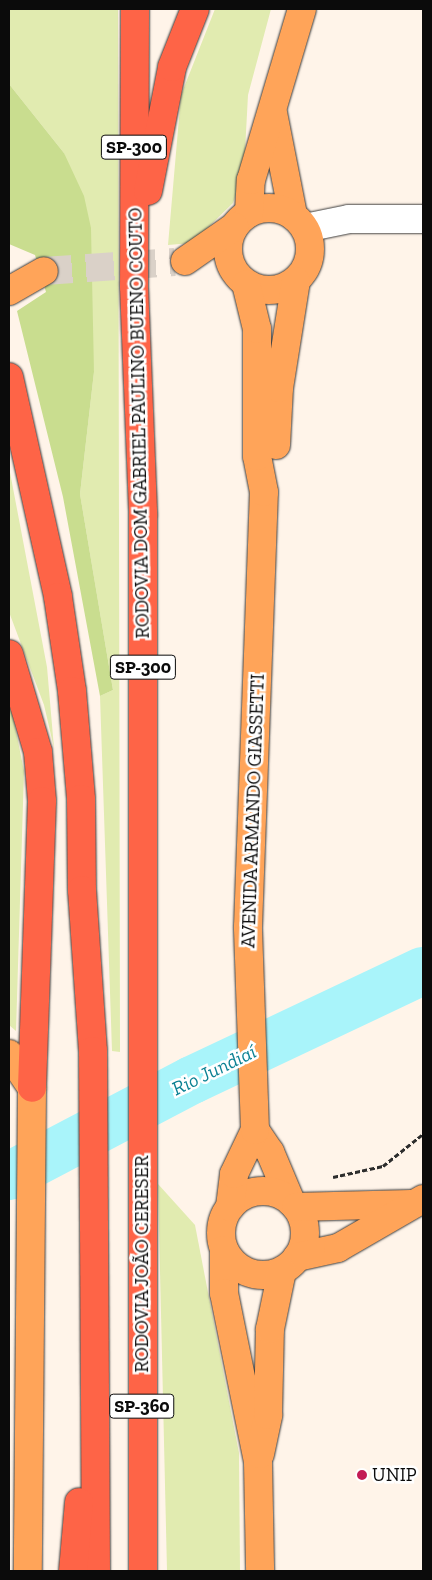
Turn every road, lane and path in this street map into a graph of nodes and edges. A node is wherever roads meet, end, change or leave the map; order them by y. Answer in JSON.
{"nodes":[{"id":1,"x":135,"y":9,"type":"edge"},
{"id":2,"x":195,"y":9,"type":"edge"},
{"id":3,"x":302,"y":9,"type":"edge"},
{"id":4,"x":273,"y":112,"type":"junction"},
{"id":5,"x":423,"y":219,"type":"edge"},
{"id":6,"x":242,"y":220,"type":"junction"},
{"id":7,"x":299,"y":221,"type":"junction"},
{"id":8,"x":9,"y":273,"type":"edge"},
{"id":9,"x":240,"y":277,"type":"junction"},
{"id":10,"x":296,"y":281,"type":"junction"},
{"id":11,"x":134,"y":286,"type":"junction"},
{"id":12,"x":9,"y":291,"type":"edge"},
{"id":13,"x":9,"y":378,"type":"edge"},
{"id":14,"x":264,"y":492,"type":"junction"},
{"id":15,"x":9,"y":654,"type":"edge"},
{"id":16,"x":143,"y":1048,"type":"joint"},
{"id":17,"x":9,"y":1054,"type":"edge"},
{"id":18,"x":32,"y":1088,"type":"junction"},
{"id":19,"x":255,"y":1124,"type":"junction"},
{"id":20,"x":423,"y":1134,"type":"edge"},
{"id":21,"x":326,"y":1180,"type":"dead end"},
{"id":22,"x":419,"y":1199,"type":"edge"},
{"id":23,"x":293,"y":1204,"type":"junction"},
{"id":24,"x":230,"y":1207,"type":"junction"},
{"id":25,"x":224,"y":1250,"type":"junction"},
{"id":26,"x":289,"y":1264,"type":"junction"},
{"id":27,"x":92,"y":1371,"type":"junction"},
{"id":28,"x":258,"y":1462,"type":"junction"},
{"id":29,"x":28,"y":1571,"type":"edge"},
{"id":30,"x":73,"y":1571,"type":"edge"},
{"id":31,"x":96,"y":1571,"type":"edge"},
{"id":32,"x":143,"y":1571,"type":"edge"},
{"id":33,"x":260,"y":1571,"type":"edge"}],
"edges":[{"from":1,"to":11,"type":"highway","name":"RODOVIA DOM GABRIEL PAULINO BUENO COUTO","number":"SP-300"},
{"from":2,"to":11,"type":"highway"},
{"from":3,"to":4,"type":"main road"},
{"from":4,"to":6,"type":"main road"},
{"from":4,"to":7,"type":"main road"},
{"from":5,"to":7,"type":"street"},
{"from":6,"to":7,"type":"main road"},
{"from":6,"to":9,"type":"main road"},
{"from":6,"to":9,"type":"main road"},
{"from":7,"to":10,"type":"main road"},
{"from":8,"to":12,"type":"main road"},
{"from":9,"to":10,"type":"main road"},
{"from":9,"to":14,"type":"main road","name":"AVENIDA ARMANDO GIASSETTI"},
{"from":10,"to":14,"type":"main road","name":"AVENIDA ARMANDO GIASSETTI"},
{"from":11,"to":16,"type":"highway","name":"RODOVIA DOM GABRIEL PAULINO BUENO COUTO","number":"SP-300"},
{"from":13,"to":27,"type":"highway","number":"SP-360"},
{"from":14,"to":19,"type":"main road","name":"AVENIDA ARMANDO GIASSETTI"},
{"from":15,"to":18,"type":"highway"},
{"from":16,"to":32,"type":"highway","name":"RODOVIA JOÃO CERESER","number":"SP-360"},
{"from":17,"to":18,"type":"main road"},
{"from":18,"to":29,"type":"main road"},
{"from":19,"to":23,"type":"main road"},
{"from":19,"to":24,"type":"main road","name":"AVENIDA ARMANDO GIASSETTI"},
{"from":20,"to":21,"type":"path"},
{"from":22,"to":23,"type":"main road"},
{"from":22,"to":26,"type":"main road"},
{"from":23,"to":24,"type":"main road"},
{"from":23,"to":26,"type":"main road"},
{"from":24,"to":25,"type":"main road"},
{"from":25,"to":26,"type":"main road"},
{"from":25,"to":28,"type":"main road"},
{"from":26,"to":28,"type":"main road"},
{"from":27,"to":30,"type":"highway"},
{"from":27,"to":31,"type":"highway","number":"SP-360"},
{"from":28,"to":33,"type":"main road"}]}
